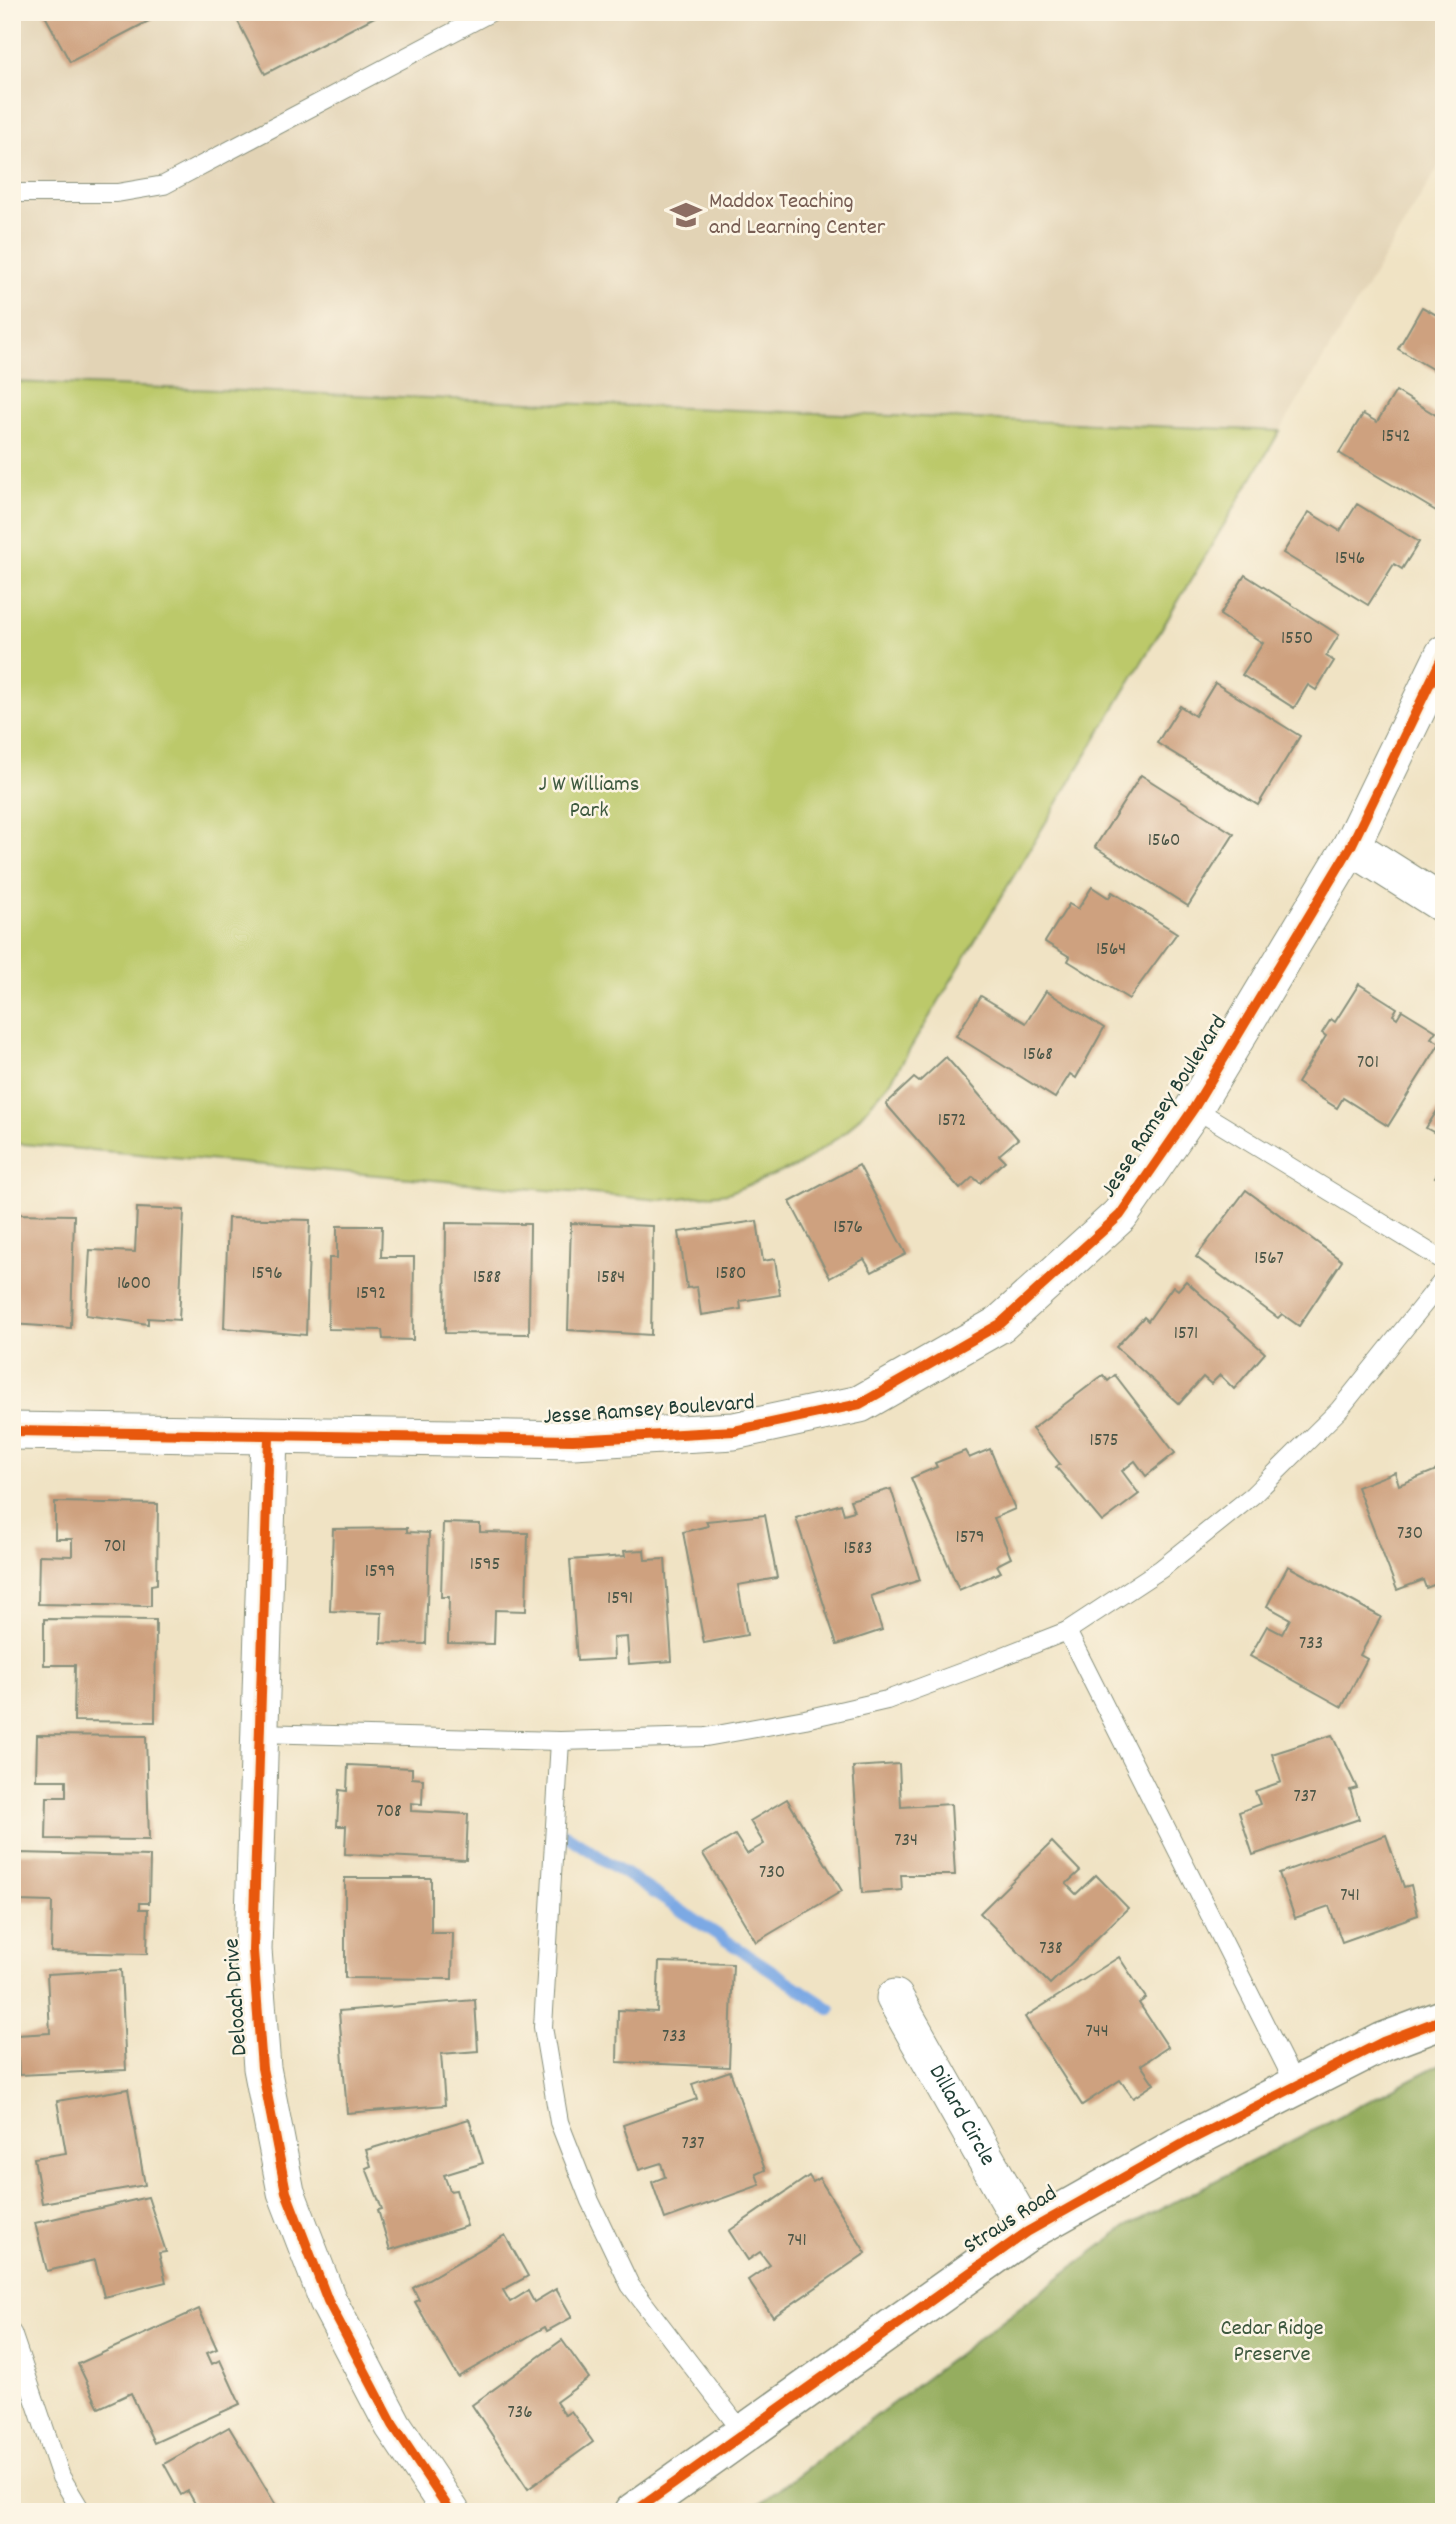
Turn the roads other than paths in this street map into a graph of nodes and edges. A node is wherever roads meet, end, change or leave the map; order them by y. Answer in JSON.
{"nodes":[{"id":1,"x":491,"y":12,"type":"edge"},
{"id":2,"x":12,"y":193,"type":"edge"},
{"id":3,"x":1444,"y":654,"type":"edge"},
{"id":4,"x":1351,"y":846,"type":"junction"},
{"id":5,"x":1444,"y":905,"type":"edge"},
{"id":6,"x":1194,"y":1108,"type":"junction"},
{"id":7,"x":1444,"y":1261,"type":"edge"},
{"id":8,"x":1444,"y":1279,"type":"edge"},
{"id":9,"x":12,"y":1431,"type":"edge"},
{"id":10,"x":269,"y":1437,"type":"junction"},
{"id":11,"x":1067,"y":1631,"type":"junction"},
{"id":12,"x":258,"y":1733,"type":"junction"},
{"id":13,"x":560,"y":1741,"type":"junction"},
{"id":14,"x":895,"y":1998,"type":"dead end"},
{"id":15,"x":1444,"y":2019,"type":"edge"},
{"id":16,"x":1296,"y":2086,"type":"junction"},
{"id":17,"x":1027,"y":2232,"type":"junction"},
{"id":18,"x":12,"y":2333,"type":"edge"},
{"id":19,"x":744,"y":2434,"type":"junction"},
{"id":20,"x":82,"y":2512,"type":"edge"},
{"id":21,"x":451,"y":2512,"type":"edge"},
{"id":22,"x":634,"y":2512,"type":"edge"}],
"edges":[{"from":1,"to":2,"type":"lane"},
{"from":3,"to":4,"type":"street","name":"Jesse Ramsey Boulevard"},
{"from":4,"to":5,"type":"street"},
{"from":4,"to":6,"type":"street","name":"Jesse Ramsey Boulevard"},
{"from":6,"to":7,"type":"lane"},
{"from":6,"to":10,"type":"street","name":"Jesse Ramsey Boulevard"},
{"from":8,"to":11,"type":"lane"},
{"from":9,"to":10,"type":"street","name":"Jesse Ramsey Boulevard"},
{"from":10,"to":12,"type":"street","name":"Deloach Drive"},
{"from":11,"to":13,"type":"lane"},
{"from":11,"to":16,"type":"lane"},
{"from":12,"to":13,"type":"lane"},
{"from":12,"to":21,"type":"street","name":"Deloach Drive"},
{"from":13,"to":19,"type":"lane"},
{"from":14,"to":17,"type":"street","name":"Dillard Circle"},
{"from":15,"to":16,"type":"street","name":"Straus Road"},
{"from":16,"to":17,"type":"street","name":"Straus Road"},
{"from":17,"to":19,"type":"street","name":"Straus Road"},
{"from":18,"to":20,"type":"lane"},
{"from":19,"to":22,"type":"street","name":"Straus Road"}]}
